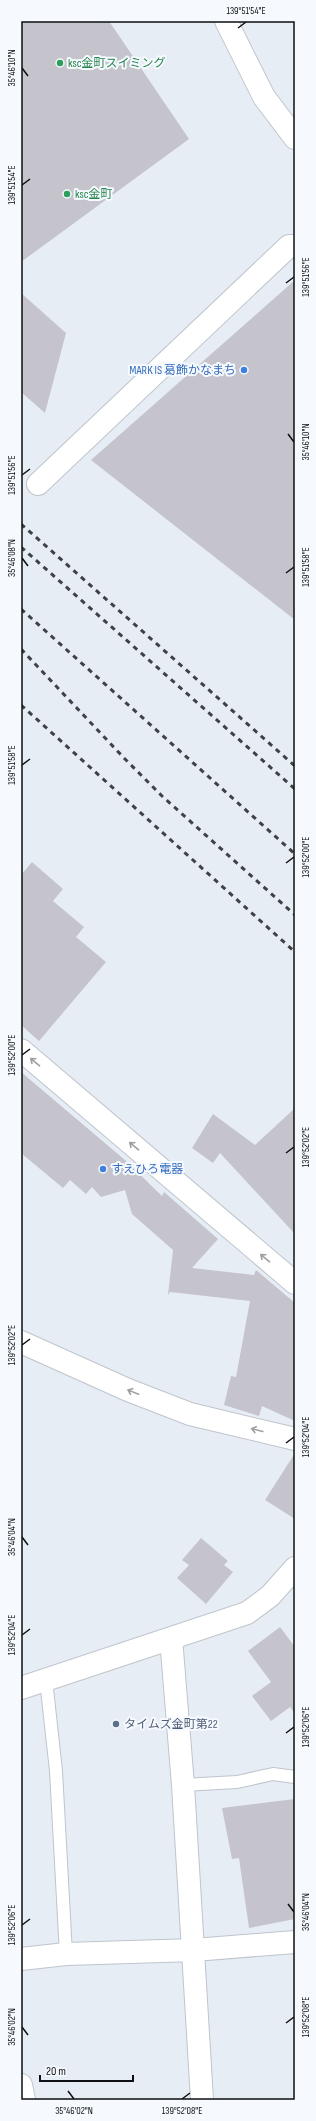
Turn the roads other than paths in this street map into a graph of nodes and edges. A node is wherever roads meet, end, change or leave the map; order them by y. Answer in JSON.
{"nodes":[{"id":1,"x":226,"y":21,"type":"edge"},
{"id":2,"x":295,"y":138,"type":"edge"},
{"id":3,"x":295,"y":246,"type":"edge"},
{"id":4,"x":38,"y":484,"type":"dead end"},
{"id":5,"x":21,"y":1050,"type":"edge"},
{"id":6,"x":295,"y":1283,"type":"edge"},
{"id":7,"x":21,"y":1342,"type":"edge"},
{"id":8,"x":295,"y":1439,"type":"edge"},
{"id":9,"x":295,"y":1568,"type":"edge"},
{"id":10,"x":171,"y":1638,"type":"junction"},
{"id":11,"x":46,"y":1680,"type":"junction"},
{"id":12,"x":21,"y":1688,"type":"edge"},
{"id":13,"x":295,"y":1777,"type":"edge"},
{"id":14,"x":183,"y":1785,"type":"junction"},
{"id":15,"x":295,"y":1942,"type":"edge"},
{"id":16,"x":194,"y":1950,"type":"junction"},
{"id":17,"x":66,"y":1954,"type":"junction"},
{"id":18,"x":21,"y":1959,"type":"edge"},
{"id":19,"x":21,"y":2085,"type":"edge"},
{"id":20,"x":24,"y":2100,"type":"edge"},
{"id":21,"x":202,"y":2100,"type":"edge"}],
"edges":[{"from":1,"to":2,"type":"street"},
{"from":3,"to":4,"type":"street"},
{"from":6,"to":5,"type":"street","one_way":true},
{"from":8,"to":7,"type":"street","one_way":true},
{"from":9,"to":10,"type":"street"},
{"from":10,"to":11,"type":"street"},
{"from":10,"to":14,"type":"street"},
{"from":11,"to":12,"type":"street"},
{"from":11,"to":17,"type":"lane"},
{"from":13,"to":14,"type":"lane"},
{"from":14,"to":16,"type":"street"},
{"from":15,"to":16,"type":"street"},
{"from":16,"to":17,"type":"street"},
{"from":16,"to":21,"type":"street"},
{"from":17,"to":18,"type":"street"},
{"from":19,"to":20,"type":"street"}]}
